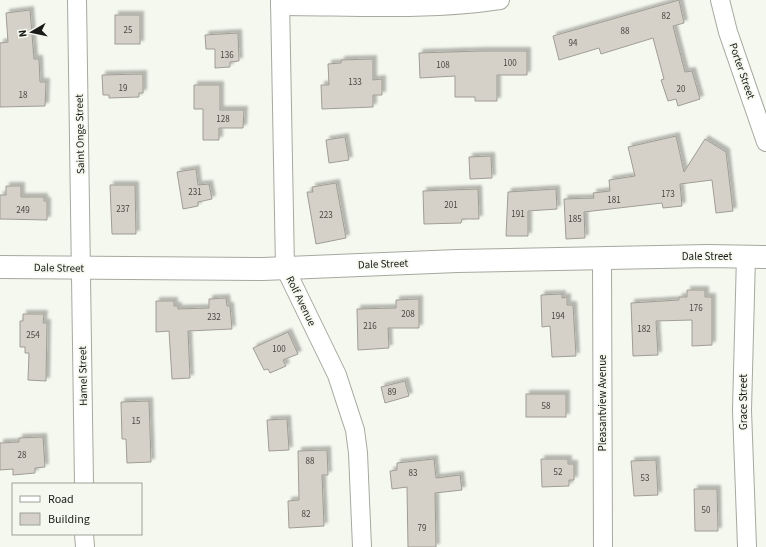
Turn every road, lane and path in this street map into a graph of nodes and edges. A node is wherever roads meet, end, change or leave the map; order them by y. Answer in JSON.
{"nodes":[{"id":1,"x":77,"y":0,"type":"edge"},
{"id":2,"x":500,"y":0,"type":"edge"},
{"id":3,"x":720,"y":0,"type":"edge"},
{"id":4,"x":280,"y":3,"type":"edge"},
{"id":5,"x":766,"y":142,"type":"edge"},
{"id":6,"x":756,"y":257,"type":"edge"},
{"id":7,"x":602,"y":258,"type":"junction"},
{"id":8,"x":0,"y":267,"type":"edge"},
{"id":9,"x":81,"y":268,"type":"junction"},
{"id":10,"x":285,"y":268,"type":"junction"},
{"id":11,"x":84,"y":483,"type":"edge"},
{"id":12,"x":84,"y":535,"type":"edge"},
{"id":13,"x":85,"y":547,"type":"edge"},
{"id":14,"x":362,"y":547,"type":"edge"},
{"id":15,"x":603,"y":547,"type":"edge"},
{"id":16,"x":747,"y":547,"type":"edge"}],
"edges":[{"from":1,"to":9,"type":"street","name":"Saint Onge Street"},
{"from":2,"to":4,"type":"street"},
{"from":3,"to":5,"type":"street","name":"Porter Street"},
{"from":4,"to":10,"type":"street","name":"Rolf Avenue"},
{"from":6,"to":7,"type":"street","name":"Dale Street"},
{"from":6,"to":16,"type":"street","name":"Grace Street"},
{"from":7,"to":10,"type":"street","name":"Dale Street"},
{"from":7,"to":15,"type":"street","name":"Pleasantview Avenue"},
{"from":8,"to":9,"type":"street","name":"Dale Street"},
{"from":9,"to":10,"type":"street","name":"Dale Street"},
{"from":9,"to":11,"type":"street","name":"Hamel Street"},
{"from":10,"to":14,"type":"street","name":"Rolf Avenue"},
{"from":12,"to":13,"type":"street"}]}
